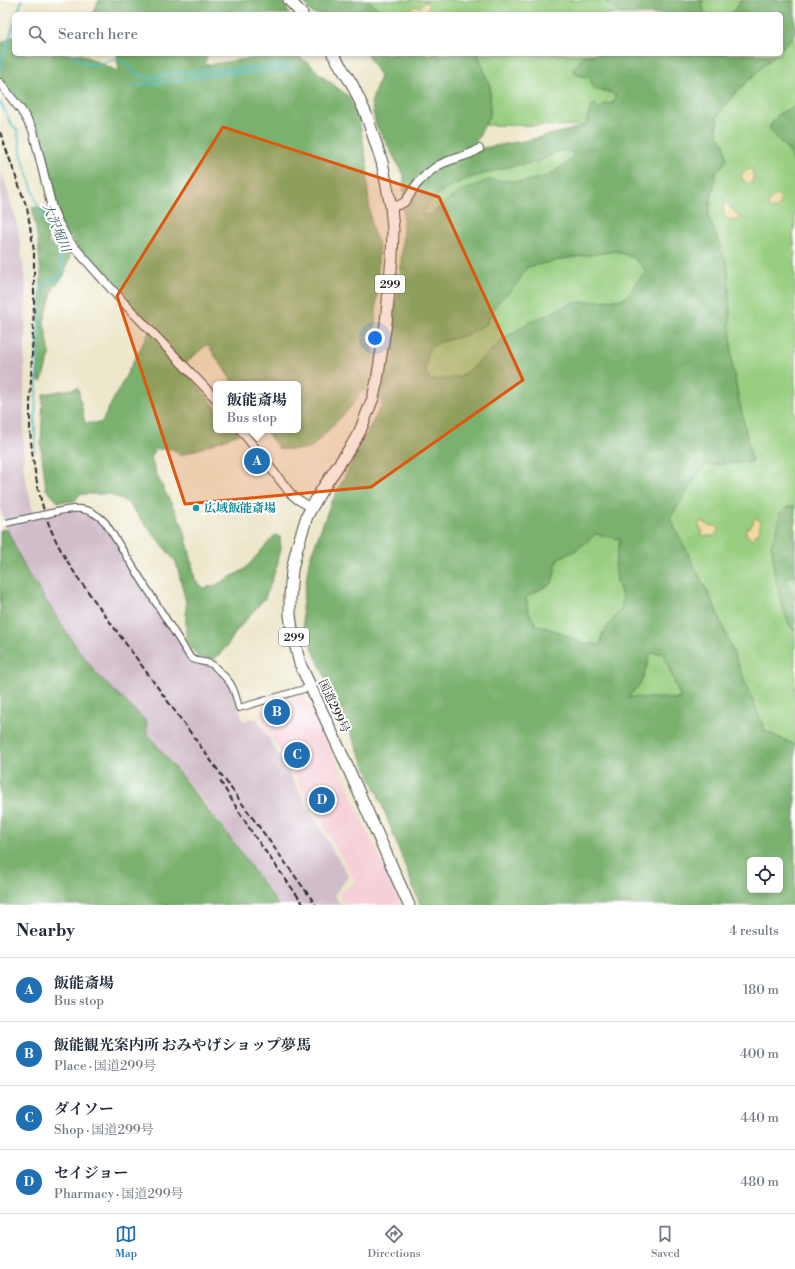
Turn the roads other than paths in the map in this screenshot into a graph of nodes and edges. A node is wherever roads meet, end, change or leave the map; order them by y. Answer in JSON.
{"nodes":[{"id":1,"x":289,"y":0,"type":"edge"},
{"id":2,"x":300,"y":12,"type":"edge"},
{"id":3,"x":334,"y":56,"type":"edge"},
{"id":4,"x":0,"y":83,"type":"edge"},
{"id":5,"x":479,"y":149,"type":"dead end"},
{"id":6,"x":391,"y":207,"type":"junction"},
{"id":7,"x":213,"y":397,"type":"edge"},
{"id":8,"x":243,"y":433,"type":"edge"},
{"id":9,"x":312,"y":508,"type":"junction"},
{"id":10,"x":3,"y":523,"type":"edge"},
{"id":11,"x":311,"y":687,"type":"junction"},
{"id":12,"x":409,"y":905,"type":"edge"}],
"edges":[{"from":1,"to":2,"type":"highway"},
{"from":3,"to":6,"type":"highway","number":"299"},
{"from":4,"to":7,"type":"street"},
{"from":5,"to":6,"type":"street"},
{"from":6,"to":9,"type":"highway","number":"299"},
{"from":8,"to":9,"type":"street"},
{"from":9,"to":11,"type":"highway","name":"国道299号","number":"299"},
{"from":10,"to":11,"type":"street","bridge":true},
{"from":11,"to":12,"type":"highway","name":"国道299号","number":"299"}]}
